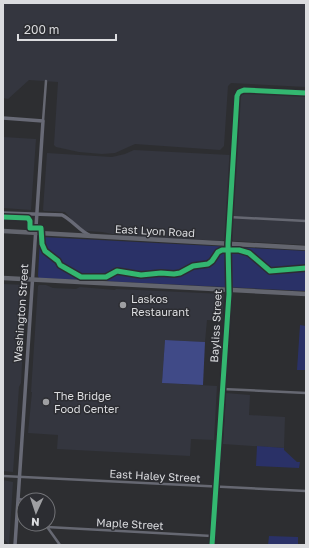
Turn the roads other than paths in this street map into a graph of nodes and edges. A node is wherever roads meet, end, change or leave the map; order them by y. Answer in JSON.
{"nodes":[{"id":1,"x":46,"y":81,"type":"dead end"},
{"id":2,"x":306,"y":93,"type":"edge"},
{"id":3,"x":3,"y":118,"type":"edge"},
{"id":4,"x":43,"y":121,"type":"junction"},
{"id":5,"x":3,"y":213,"type":"edge"},
{"id":6,"x":37,"y":214,"type":"junction"},
{"id":7,"x":229,"y":217,"type":"junction"},
{"id":8,"x":306,"y":221,"type":"edge"},
{"id":9,"x":3,"y":231,"type":"edge"},
{"id":10,"x":36,"y":233,"type":"junction"},
{"id":11,"x":92,"y":237,"type":"junction"},
{"id":12,"x":228,"y":244,"type":"junction"},
{"id":13,"x":306,"y":248,"type":"edge"},
{"id":14,"x":3,"y":279,"type":"edge"},
{"id":15,"x":32,"y":280,"type":"junction"},
{"id":16,"x":229,"y":291,"type":"junction"},
{"id":17,"x":306,"y":294,"type":"edge"},
{"id":18,"x":222,"y":389,"type":"junction"},
{"id":19,"x":306,"y":393,"type":"edge"},
{"id":20,"x":3,"y":476,"type":"edge"},
{"id":21,"x":19,"y":477,"type":"junction"},
{"id":22,"x":216,"y":487,"type":"junction"},
{"id":23,"x":306,"y":491,"type":"edge"},
{"id":24,"x":18,"y":492,"type":"edge"},
{"id":25,"x":56,"y":527,"type":"edge"},
{"id":26,"x":16,"y":530,"type":"edge"},
{"id":27,"x":51,"y":532,"type":"edge"},
{"id":28,"x":212,"y":536,"type":"junction"},
{"id":29,"x":15,"y":545,"type":"edge"},
{"id":30,"x":60,"y":545,"type":"edge"},
{"id":31,"x":212,"y":545,"type":"edge"}],
"edges":[{"from":1,"to":4,"type":"street","name":"Washington Street"},
{"from":2,"to":7,"type":"street","name":"Bayliss Street"},
{"from":3,"to":4,"type":"street"},
{"from":4,"to":6,"type":"street","name":"Washington Street"},
{"from":5,"to":6,"type":"street"},
{"from":6,"to":10,"type":"street","name":"Washington Street"},
{"from":6,"to":11,"type":"street"},
{"from":7,"to":8,"type":"street"},
{"from":7,"to":12,"type":"street","name":"Bayliss Street"},
{"from":9,"to":10,"type":"highway","name":"East Lyon Road"},
{"from":10,"to":11,"type":"highway","name":"East Lyon Road"},
{"from":10,"to":15,"type":"street","name":"Washington Street"},
{"from":11,"to":12,"type":"highway","name":"East Lyon Road"},
{"from":12,"to":13,"type":"highway","name":"East Lyon Road"},
{"from":12,"to":16,"type":"street","name":"Bayliss Street"},
{"from":14,"to":15,"type":"highway"},
{"from":15,"to":16,"type":"highway"},
{"from":15,"to":21,"type":"street","name":"Washington Street"},
{"from":16,"to":17,"type":"highway"},
{"from":16,"to":18,"type":"street","name":"Bayliss Street"},
{"from":18,"to":19,"type":"street"},
{"from":18,"to":22,"type":"street","name":"Bayliss Street"},
{"from":20,"to":21,"type":"street","name":"East Haley Street"},
{"from":21,"to":22,"type":"street","name":"East Haley Street"},
{"from":21,"to":24,"type":"street","name":"Washington Street"},
{"from":22,"to":23,"type":"street","name":"East Haley Street"},
{"from":22,"to":28,"type":"street","name":"Bayliss Street"},
{"from":25,"to":28,"type":"street","name":"Maple Street"},
{"from":26,"to":29,"type":"street","name":"Washington Street"},
{"from":27,"to":30,"type":"street"},
{"from":28,"to":31,"type":"street","name":"Bayliss Street"}]}
